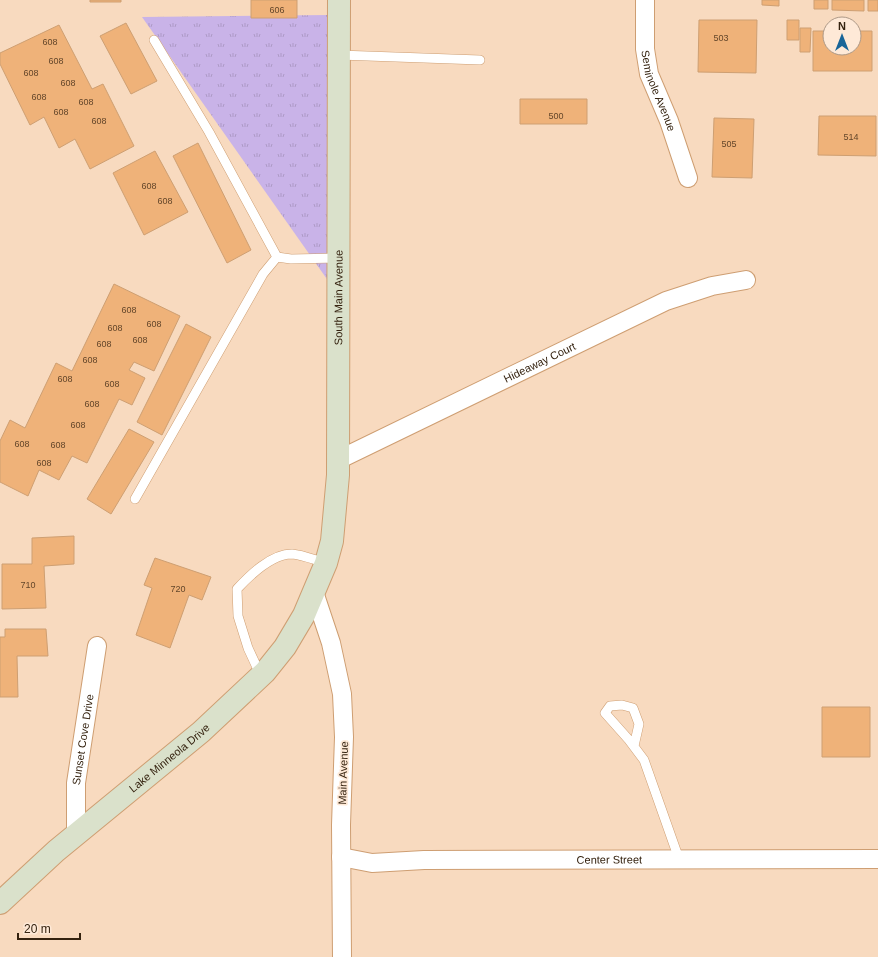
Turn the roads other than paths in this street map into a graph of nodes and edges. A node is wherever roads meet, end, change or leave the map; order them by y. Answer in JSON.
{"nodes":[{"id":1,"x":339,"y":0,"type":"edge"},
{"id":2,"x":645,"y":0,"type":"edge"},
{"id":3,"x":154,"y":40,"type":"dead end"},
{"id":4,"x":339,"y":55,"type":"junction"},
{"id":5,"x":480,"y":60,"type":"dead end"},
{"id":6,"x":688,"y":178,"type":"dead end"},
{"id":7,"x":278,"y":257,"type":"junction"},
{"id":8,"x":340,"y":258,"type":"junction"},
{"id":9,"x":746,"y":280,"type":"dead end"},
{"id":10,"x":338,"y":460,"type":"junction"},
{"id":11,"x":135,"y":499,"type":"dead end"},
{"id":12,"x":326,"y":562,"type":"junction"},
{"id":13,"x":314,"y":592,"type":"junction"},
{"id":14,"x":97,"y":646,"type":"dead end"},
{"id":15,"x":261,"y":676,"type":"junction"},
{"id":16,"x":634,"y":746,"type":"junction"},
{"id":17,"x":76,"y":834,"type":"junction"},
{"id":18,"x":341,"y":857,"type":"junction"},
{"id":19,"x":679,"y":859,"type":"junction"},
{"id":20,"x":878,"y":859,"type":"edge"},
{"id":21,"x":0,"y":904,"type":"edge"},
{"id":22,"x":342,"y":957,"type":"edge"}],
"edges":[{"from":1,"to":4,"type":"street","name":"South Main Avenue"},
{"from":2,"to":6,"type":"street","name":"Seminole Avenue"},
{"from":3,"to":7,"type":"lane"},
{"from":4,"to":5,"type":"lane"},
{"from":4,"to":8,"type":"street","name":"South Main Avenue"},
{"from":7,"to":8,"type":"lane"},
{"from":7,"to":11,"type":"lane"},
{"from":8,"to":10,"type":"street","name":"South Main Avenue"},
{"from":9,"to":10,"type":"street","name":"Hideaway Court"},
{"from":10,"to":12,"type":"street","name":"South Main Avenue"},
{"from":12,"to":13,"type":"street","name":"South Main Avenue"},
{"from":12,"to":15,"type":"lane"},
{"from":13,"to":15,"type":"street","name":"Lake Minneola Drive"},
{"from":13,"to":18,"type":"street","name":"Main Avenue"},
{"from":14,"to":17,"type":"street","name":"Sunset Cove Drive"},
{"from":15,"to":17,"type":"street","name":"Lake Minneola Drive"},
{"from":16,"to":16,"type":"lane"},
{"from":16,"to":19,"type":"lane"},
{"from":17,"to":21,"type":"street","name":"Lake Minneola Drive"},
{"from":18,"to":19,"type":"street","name":"Center Street"},
{"from":18,"to":22,"type":"street","name":"Main Avenue"},
{"from":19,"to":20,"type":"street","name":"Center Street"}]}
